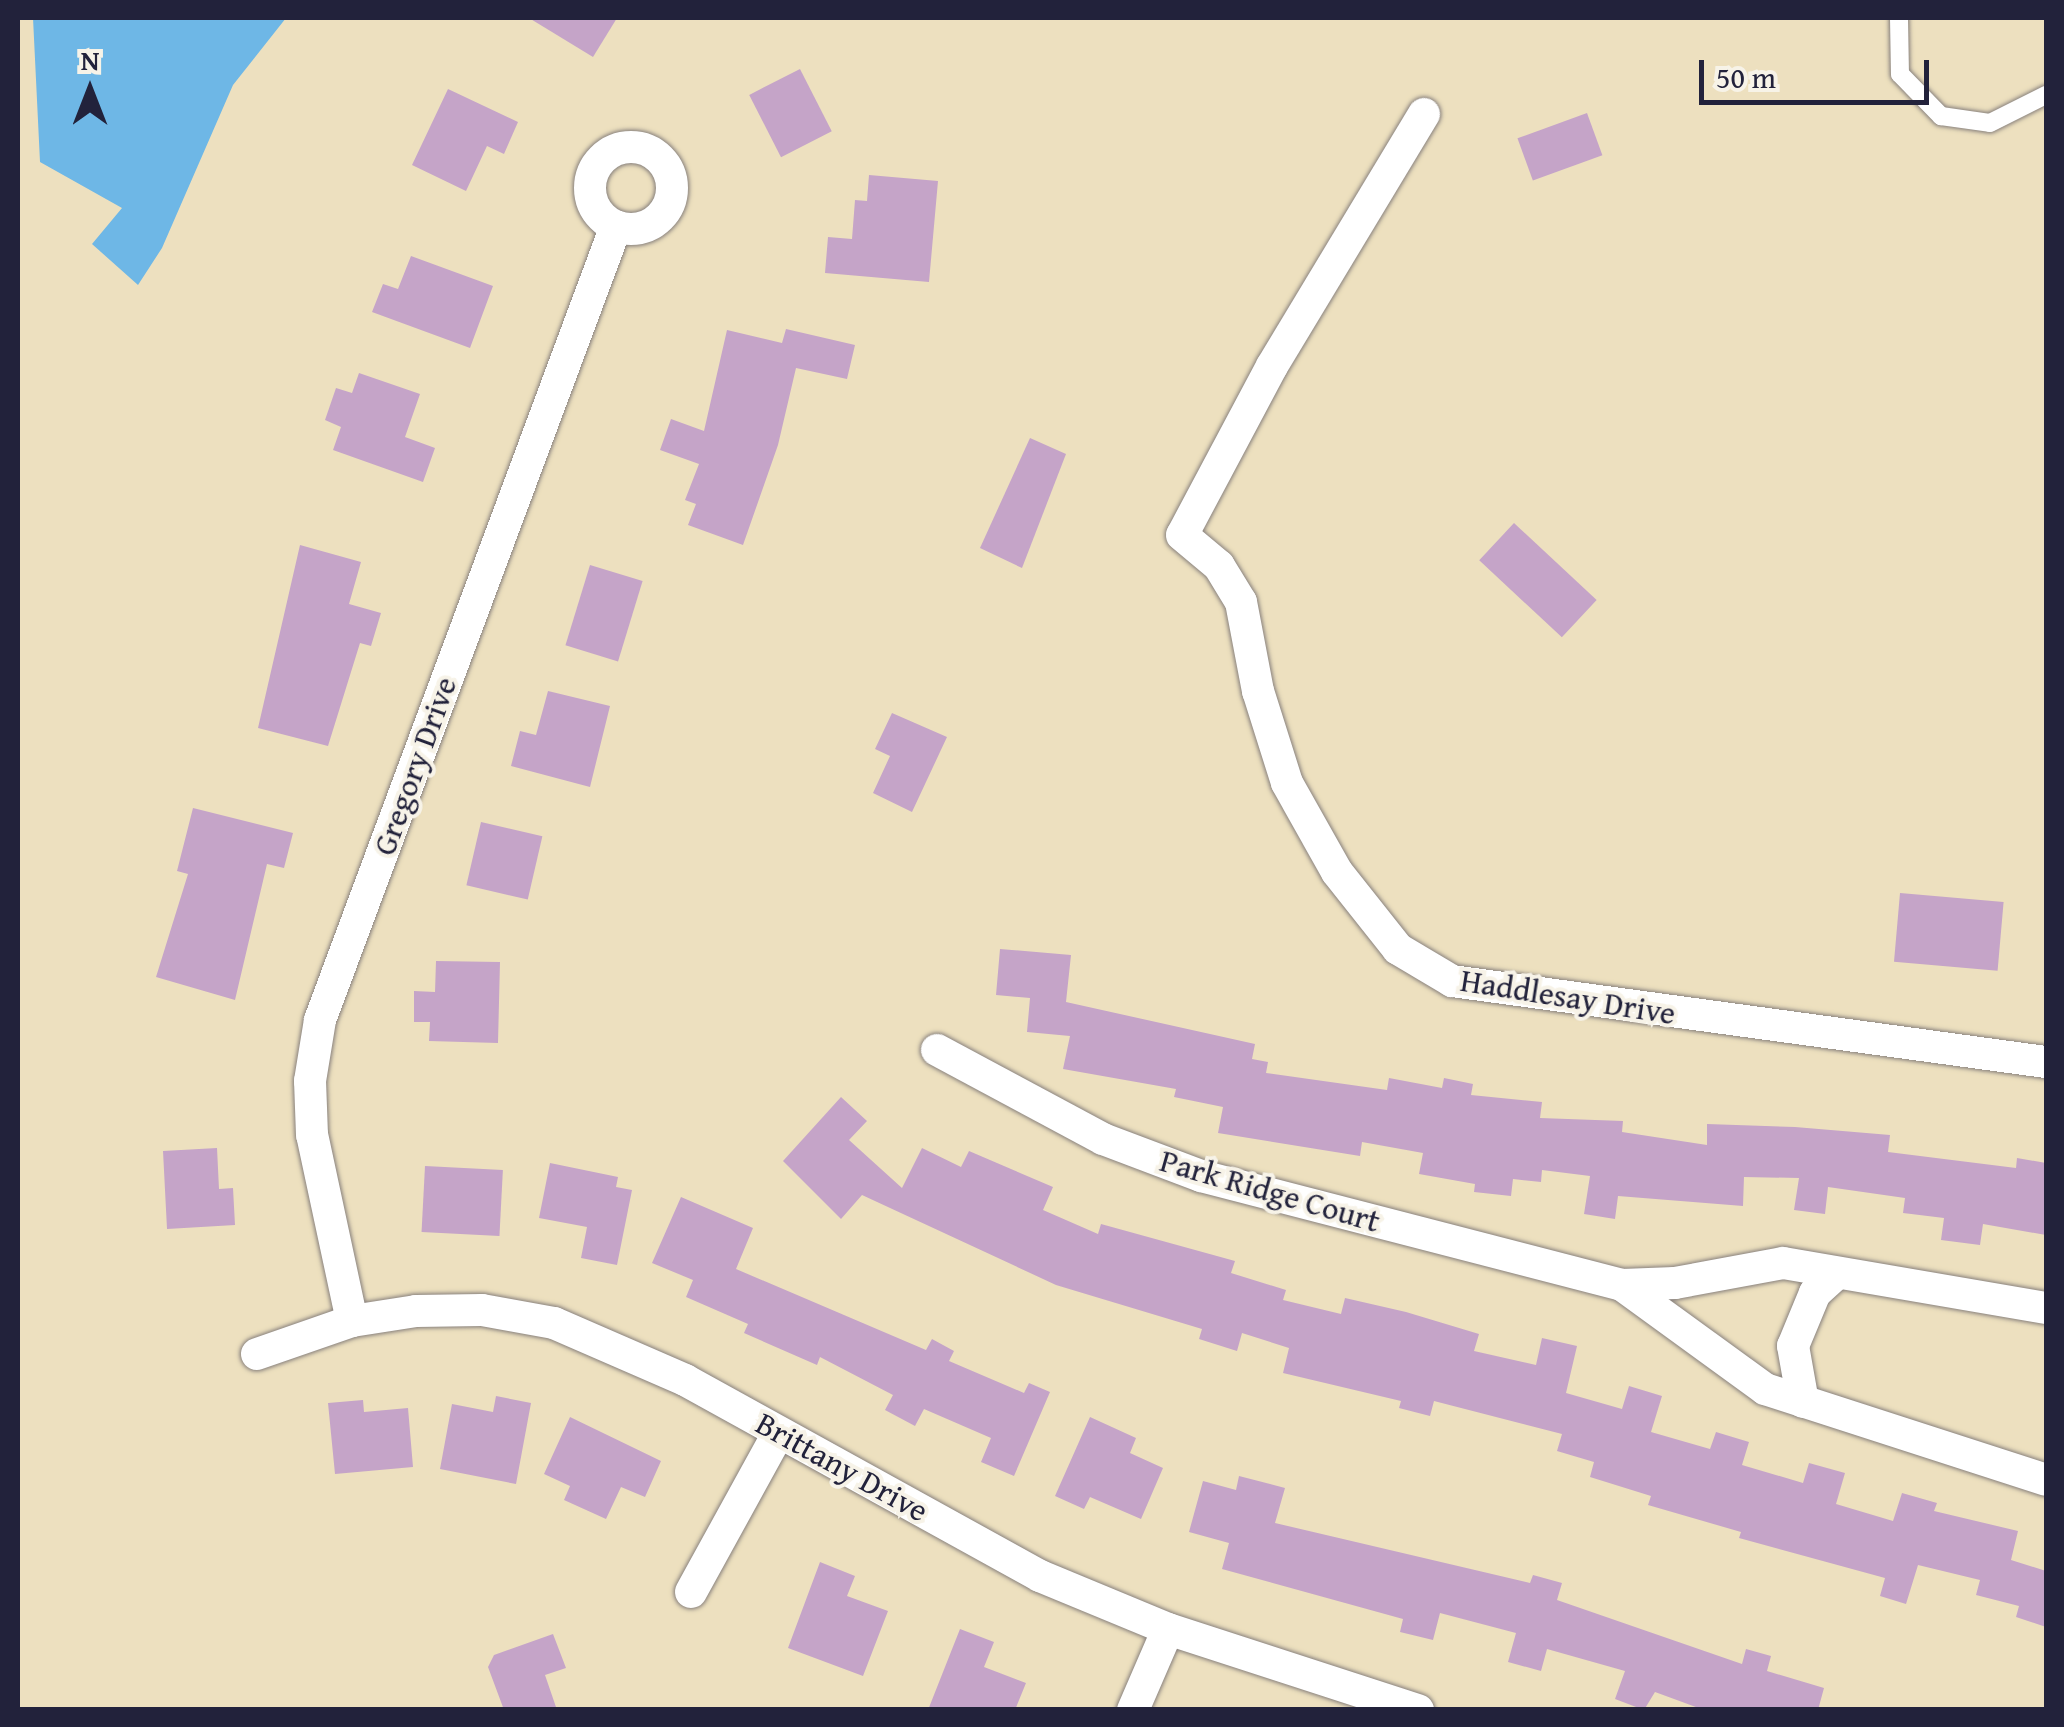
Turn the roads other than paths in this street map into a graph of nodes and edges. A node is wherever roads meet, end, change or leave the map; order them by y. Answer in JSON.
{"nodes":[{"id":1,"x":1899,"y":18,"type":"edge"},
{"id":2,"x":2046,"y":94,"type":"edge"},
{"id":3,"x":1424,"y":114,"type":"dead end"},
{"id":4,"x":616,"y":226,"type":"dead end"},
{"id":5,"x":937,"y":1050,"type":"dead end"},
{"id":6,"x":2046,"y":1062,"type":"edge"},
{"id":7,"x":1837,"y":1273,"type":"junction"},
{"id":8,"x":1622,"y":1285,"type":"junction"},
{"id":9,"x":2046,"y":1308,"type":"edge"},
{"id":10,"x":352,"y":1321,"type":"junction"},
{"id":11,"x":257,"y":1354,"type":"dead end"},
{"id":12,"x":1803,"y":1402,"type":"junction"},
{"id":13,"x":778,"y":1434,"type":"junction"},
{"id":14,"x":2046,"y":1480,"type":"edge"},
{"id":15,"x":691,"y":1592,"type":"dead end"},
{"id":16,"x":1168,"y":1629,"type":"junction"},
{"id":17,"x":1133,"y":1710,"type":"edge"},
{"id":18,"x":1418,"y":1710,"type":"edge"}],
"edges":[{"from":1,"to":2,"type":"lane"},
{"from":3,"to":6,"type":"street","name":"Haddlesay Drive"},
{"from":4,"to":10,"type":"street","name":"Gregory Drive"},
{"from":5,"to":8,"type":"street","name":"Park Ridge Court"},
{"from":7,"to":8,"type":"street","name":"Park Ridge Court"},
{"from":7,"to":9,"type":"street","name":"Park Ridge Court"},
{"from":7,"to":12,"type":"street"},
{"from":8,"to":12,"type":"street","name":"Park Ridge Court"},
{"from":10,"to":11,"type":"street","name":"Brittany Drive"},
{"from":10,"to":13,"type":"street","name":"Brittany Drive"},
{"from":12,"to":14,"type":"street","name":"Park Ridge Court"},
{"from":13,"to":15,"type":"street"},
{"from":13,"to":16,"type":"street","name":"Brittany Drive"},
{"from":16,"to":17,"type":"street"},
{"from":16,"to":18,"type":"street","name":"Brittany Drive"}]}
